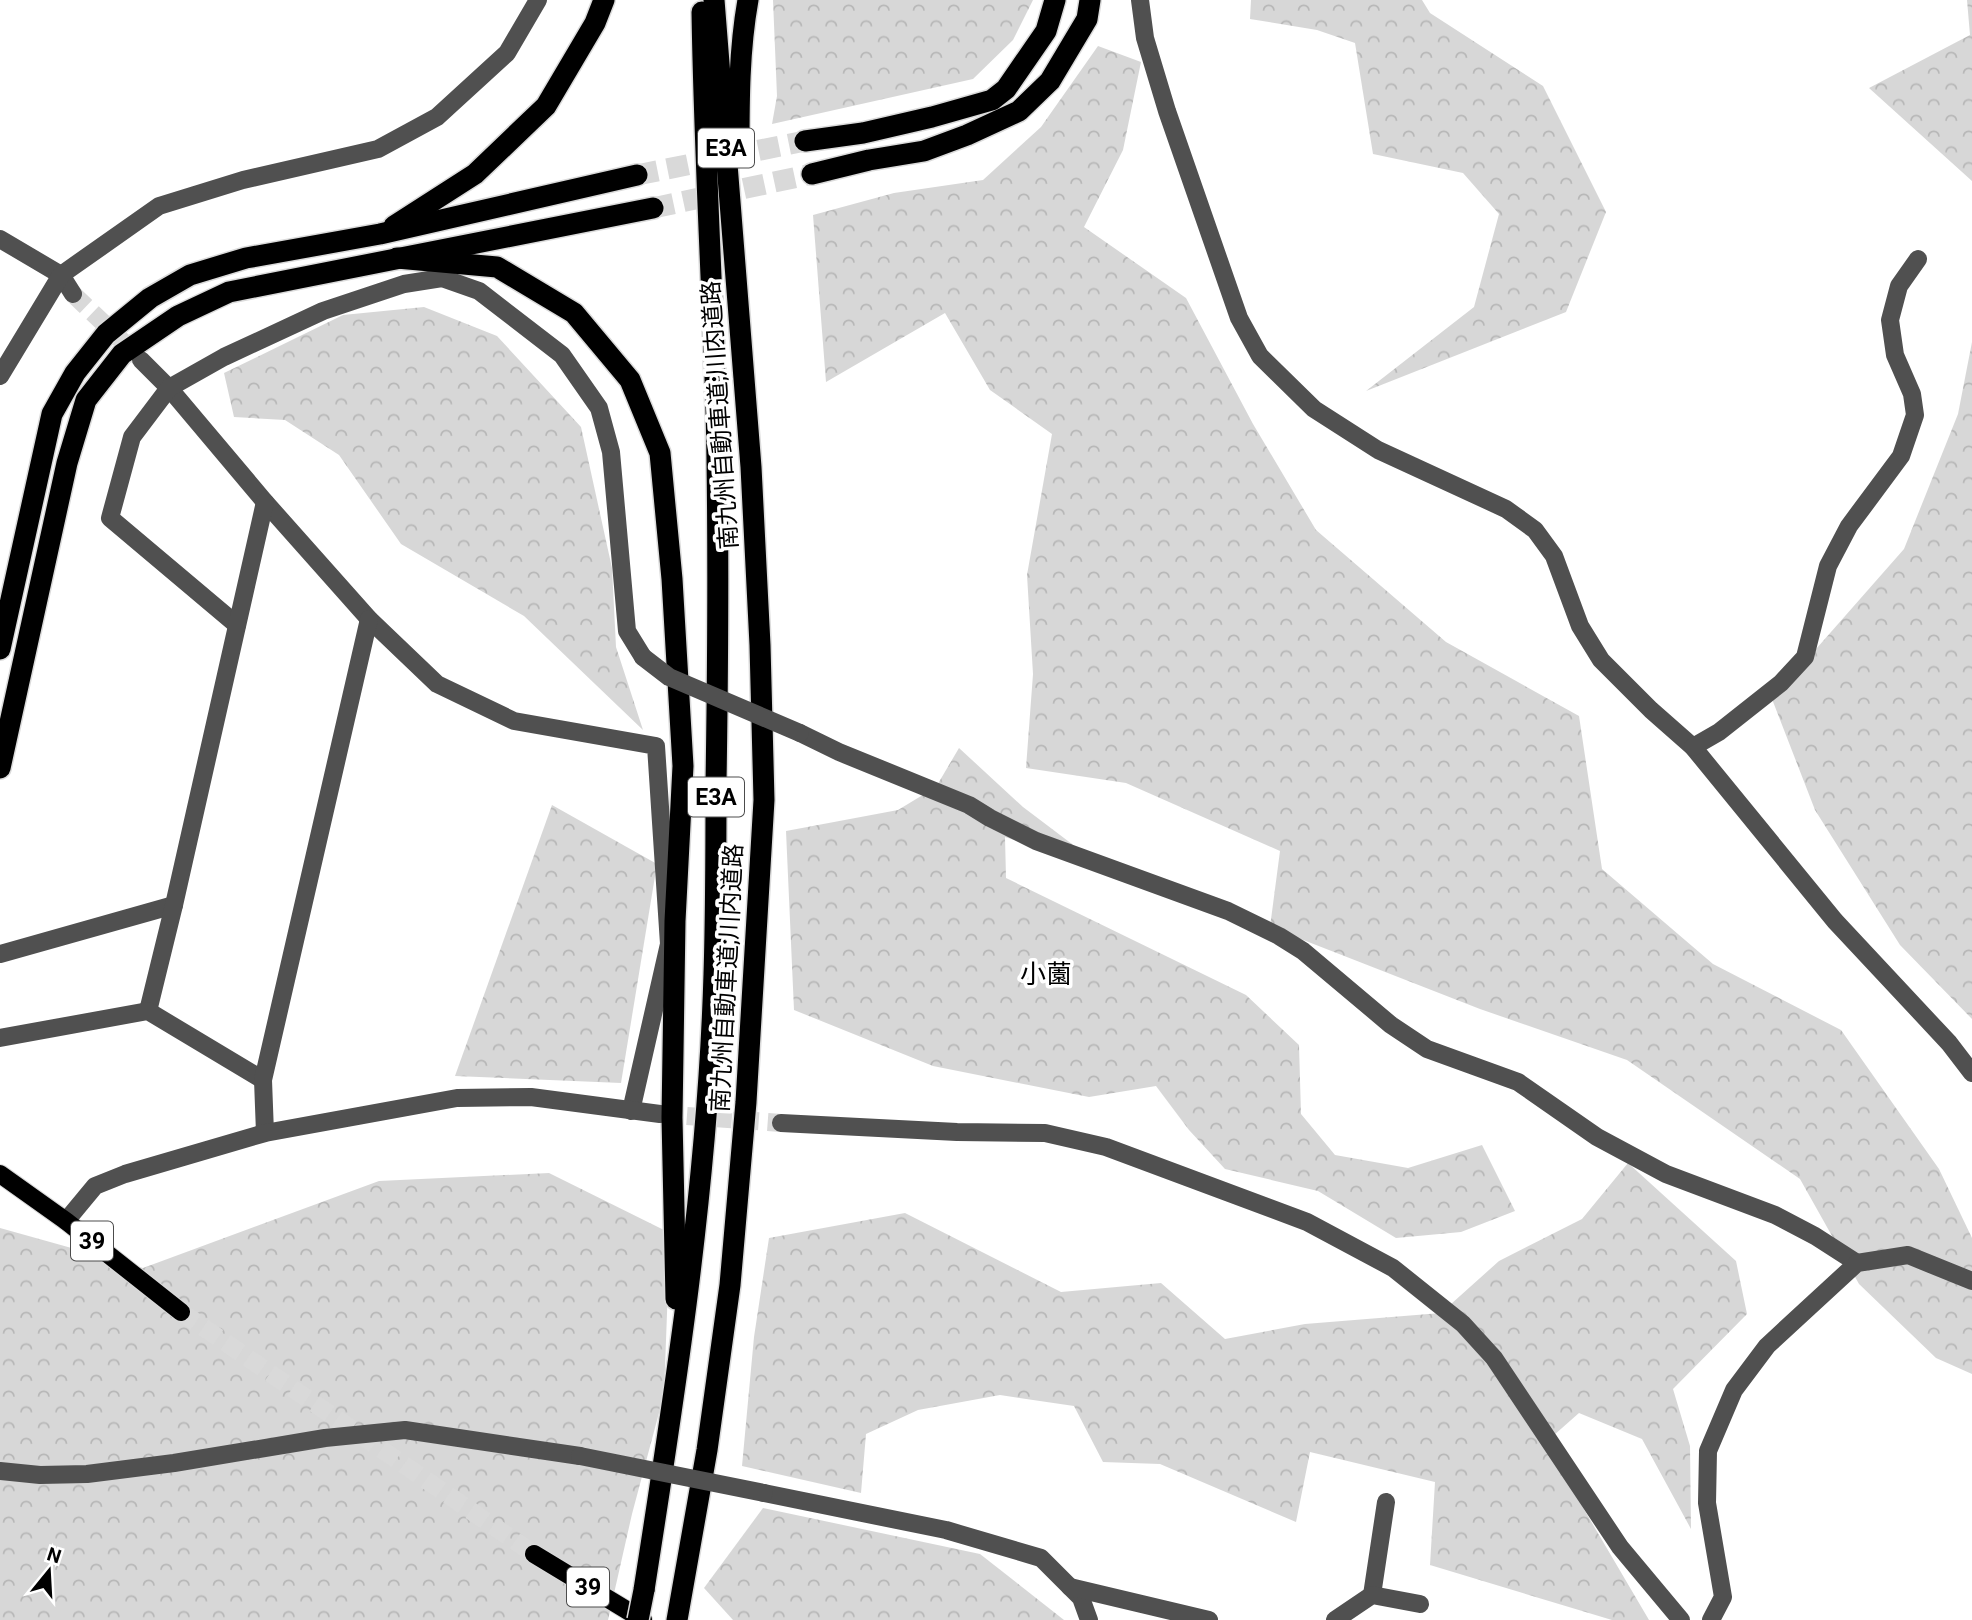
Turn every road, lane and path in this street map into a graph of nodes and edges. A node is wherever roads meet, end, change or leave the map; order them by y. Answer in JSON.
{"nodes":[{"id":1,"x":538,"y":0,"type":"edge"},
{"id":2,"x":604,"y":0,"type":"edge"},
{"id":3,"x":702,"y":0,"type":"edge"},
{"id":4,"x":714,"y":0,"type":"edge"},
{"id":5,"x":748,"y":0,"type":"edge"},
{"id":6,"x":1055,"y":0,"type":"edge"},
{"id":7,"x":1090,"y":0,"type":"edge"},
{"id":8,"x":1140,"y":0,"type":"edge"},
{"id":9,"x":805,"y":141,"type":"tunnel mouth"},
{"id":10,"x":812,"y":174,"type":"tunnel mouth"},
{"id":11,"x":637,"y":175,"type":"tunnel mouth"},
{"id":12,"x":653,"y":208,"type":"tunnel mouth"},
{"id":13,"x":380,"y":234,"type":"junction"},
{"id":14,"x":0,"y":239,"type":"edge"},
{"id":15,"x":397,"y":258,"type":"junction"},
{"id":16,"x":1918,"y":259,"type":"dead end"},
{"id":17,"x":61,"y":275,"type":"junction"},
{"id":18,"x":73,"y":294,"type":"tunnel mouth"},
{"id":19,"x":141,"y":360,"type":"tunnel mouth"},
{"id":20,"x":0,"y":376,"type":"edge"},
{"id":21,"x":169,"y":388,"type":"junction"},
{"id":22,"x":265,"y":502,"type":"junction"},
{"id":23,"x":758,"y":604,"type":"junction"},
{"id":24,"x":369,"y":619,"type":"junction"},
{"id":25,"x":237,"y":625,"type":"junction"},
{"id":26,"x":0,"y":649,"type":"edge"},
{"id":27,"x":1693,"y":747,"type":"junction"},
{"id":28,"x":0,"y":768,"type":"edge"},
{"id":29,"x":174,"y":905,"type":"junction"},
{"id":30,"x":0,"y":954,"type":"edge"},
{"id":31,"x":148,"y":1011,"type":"junction"},
{"id":32,"x":0,"y":1038,"type":"edge"},
{"id":33,"x":1972,"y":1073,"type":"edge"},
{"id":34,"x":263,"y":1080,"type":"junction"},
{"id":35,"x":631,"y":1111,"type":"junction"},
{"id":36,"x":660,"y":1114,"type":"tunnel mouth"},
{"id":37,"x":781,"y":1124,"type":"tunnel mouth"},
{"id":38,"x":265,"y":1133,"type":"junction"},
{"id":39,"x":0,"y":1174,"type":"edge"},
{"id":40,"x":66,"y":1221,"type":"junction"},
{"id":41,"x":1857,"y":1263,"type":"junction"},
{"id":42,"x":1972,"y":1281,"type":"edge"},
{"id":43,"x":181,"y":1312,"type":"tunnel mouth"},
{"id":44,"x":678,"y":1372,"type":"junction"},
{"id":45,"x":0,"y":1471,"type":"edge"},
{"id":46,"x":1385,"y":1502,"type":"dead end"},
{"id":47,"x":534,"y":1554,"type":"tunnel mouth"},
{"id":48,"x":1070,"y":1587,"type":"junction"},
{"id":49,"x":1372,"y":1595,"type":"junction"},
{"id":50,"x":1420,"y":1604,"type":"dead end"},
{"id":51,"x":679,"y":1611,"type":"edge"},
{"id":52,"x":641,"y":1620,"type":"edge"},
{"id":53,"x":1089,"y":1620,"type":"edge"},
{"id":54,"x":1209,"y":1620,"type":"edge"},
{"id":55,"x":1335,"y":1620,"type":"edge"},
{"id":56,"x":1681,"y":1620,"type":"edge"},
{"id":57,"x":1711,"y":1620,"type":"edge"}],
"edges":[{"from":1,"to":17,"type":"street"},
{"from":2,"to":13,"type":"highway"},
{"from":3,"to":44,"type":"highway","name":"南九州自動車道;川内道路","number":"E3A"},
{"from":4,"to":23,"type":"highway","name":"南九州自動車道;川内道路","number":"E3A"},
{"from":5,"to":23,"type":"highway"},
{"from":6,"to":9,"type":"highway"},
{"from":7,"to":10,"type":"highway"},
{"from":8,"to":27,"type":"street"},
{"from":11,"to":13,"type":"highway"},
{"from":12,"to":15,"type":"highway"},
{"from":13,"to":26,"type":"highway"},
{"from":14,"to":17,"type":"street"},
{"from":15,"to":28,"type":"highway"},
{"from":15,"to":44,"type":"highway"},
{"from":16,"to":27,"type":"street"},
{"from":17,"to":18,"type":"street"},
{"from":17,"to":20,"type":"street"},
{"from":19,"to":21,"type":"street"},
{"from":21,"to":22,"type":"street"},
{"from":21,"to":25,"type":"street"},
{"from":21,"to":41,"type":"street","bridge":true},
{"from":22,"to":24,"type":"street"},
{"from":22,"to":25,"type":"street"},
{"from":23,"to":51,"type":"highway","name":"南九州自動車道;川内道路","number":"E3A"},
{"from":24,"to":34,"type":"street"},
{"from":24,"to":35,"type":"street"},
{"from":25,"to":29,"type":"street"},
{"from":27,"to":33,"type":"street"},
{"from":29,"to":30,"type":"street"},
{"from":29,"to":31,"type":"street"},
{"from":31,"to":32,"type":"street"},
{"from":31,"to":34,"type":"street"},
{"from":34,"to":38,"type":"street"},
{"from":35,"to":36,"type":"street"},
{"from":35,"to":38,"type":"street"},
{"from":37,"to":56,"type":"street"},
{"from":38,"to":40,"type":"street"},
{"from":39,"to":40,"type":"main road","number":"39"},
{"from":40,"to":43,"type":"main road","number":"39"},
{"from":41,"to":42,"type":"street"},
{"from":41,"to":57,"type":"street"},
{"from":44,"to":52,"type":"highway","name":"南九州自動車道;川内道路","number":"E3A","bridge":true},
{"from":45,"to":48,"type":"street","bridge":true},
{"from":46,"to":49,"type":"street"},
{"from":47,"to":52,"type":"main road","number":"39"},
{"from":48,"to":53,"type":"street"},
{"from":48,"to":54,"type":"street"},
{"from":49,"to":50,"type":"street"},
{"from":49,"to":55,"type":"street"}]}
